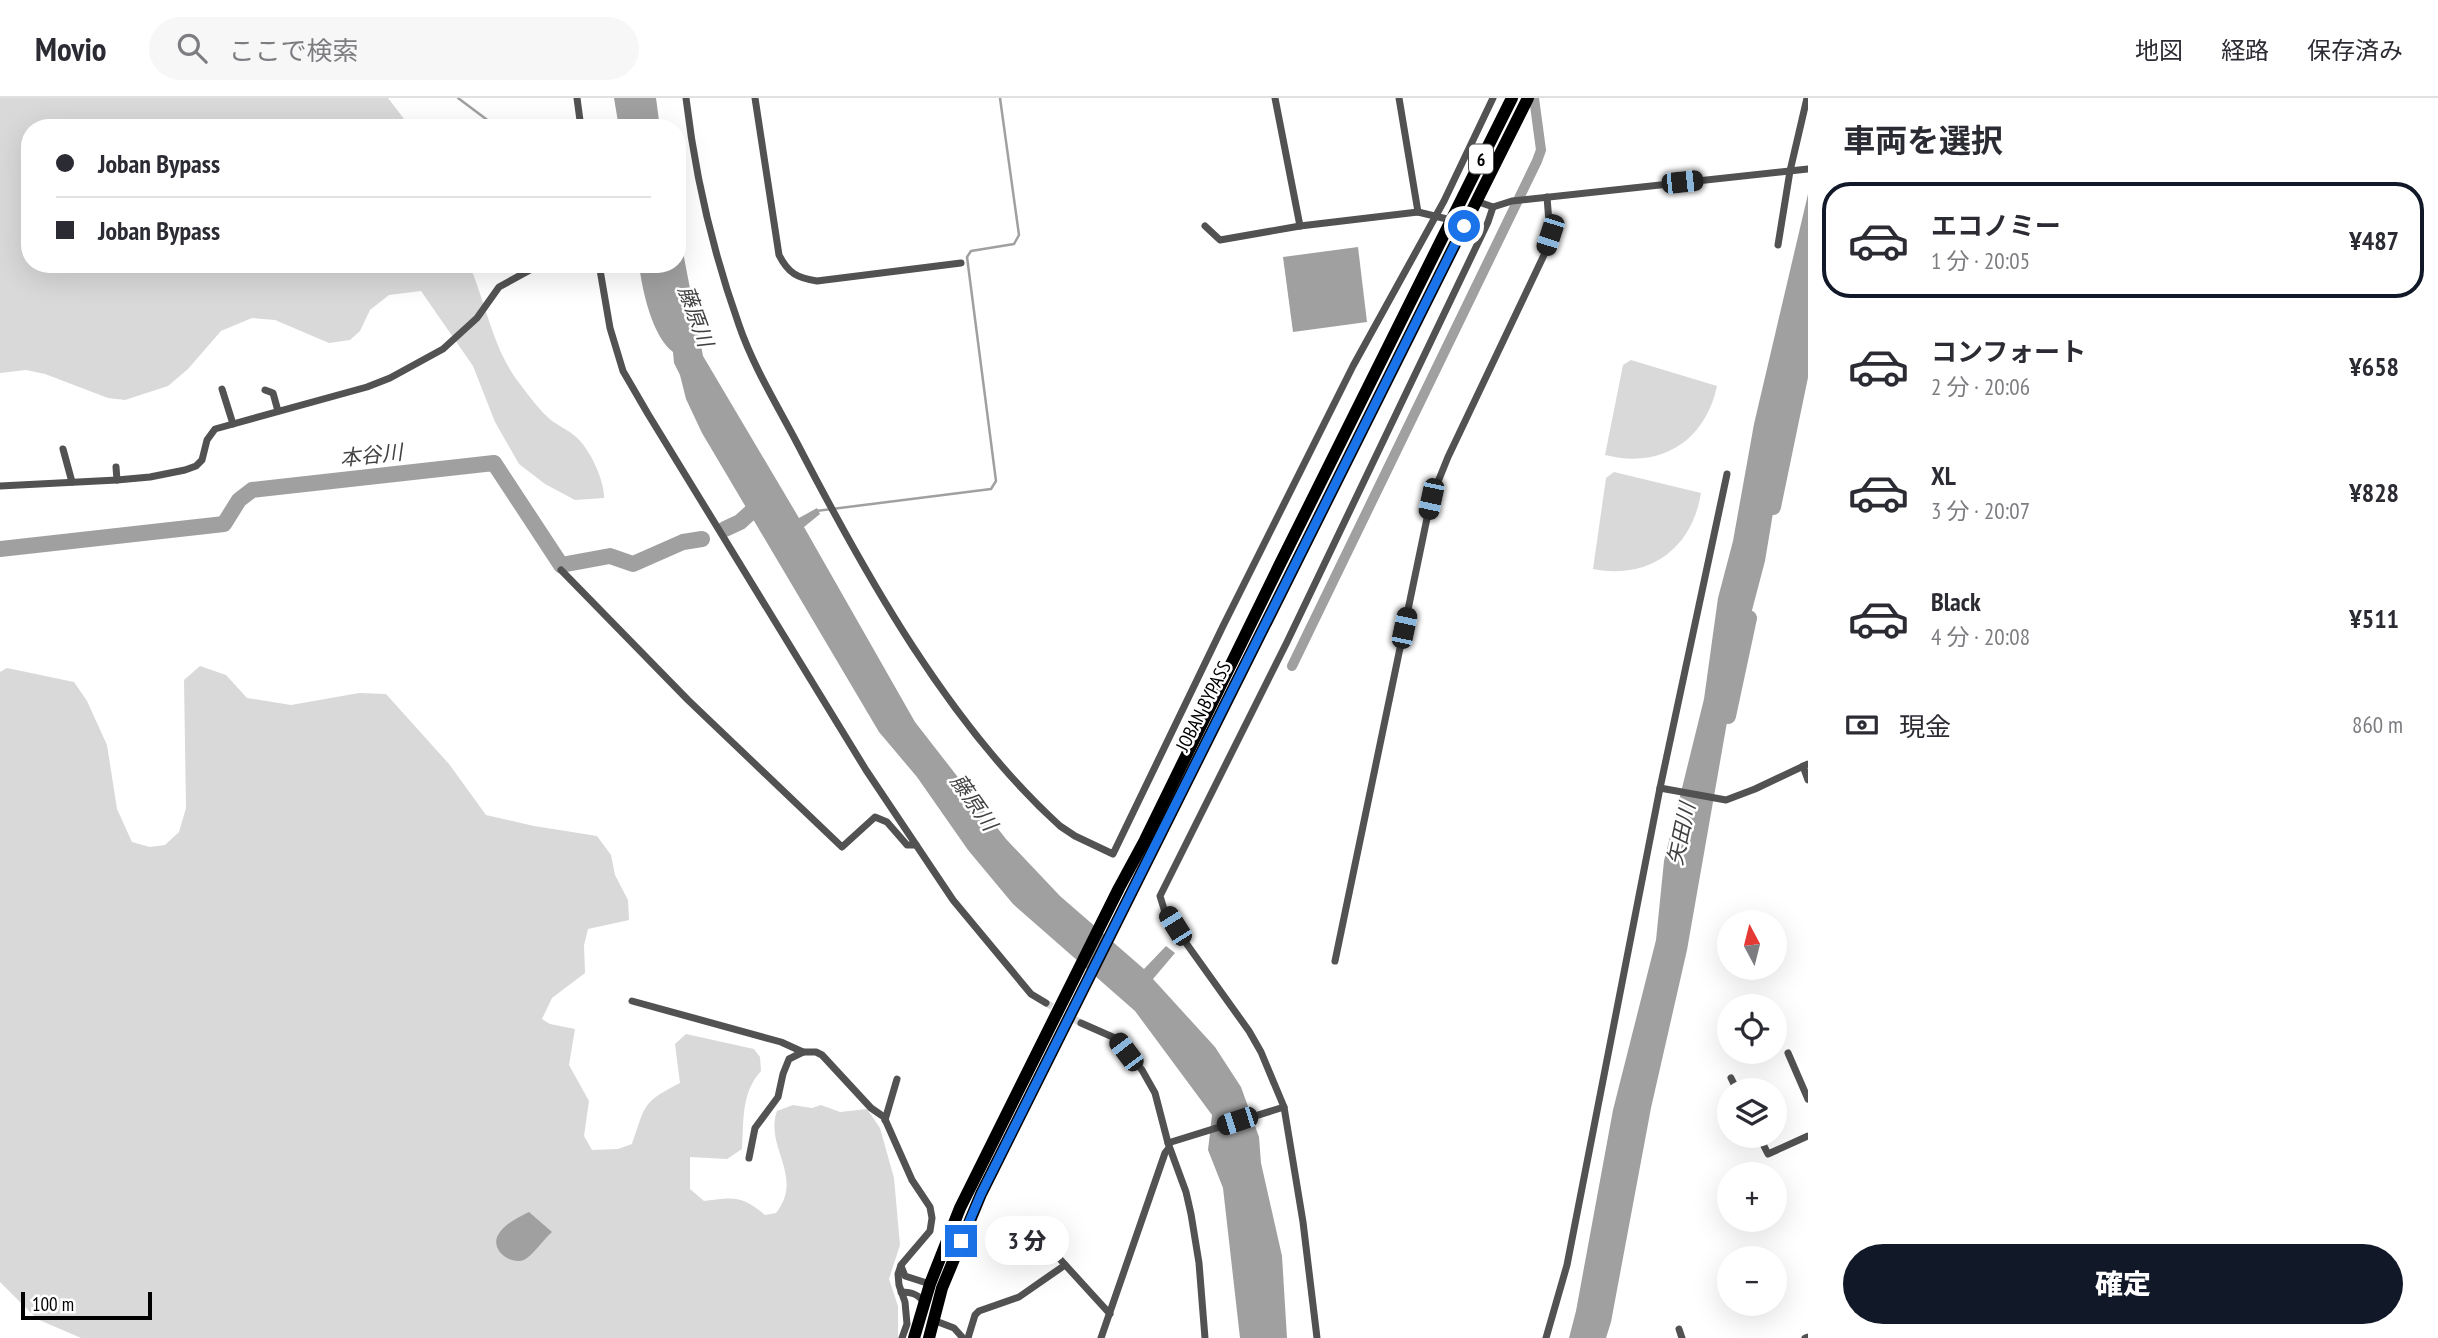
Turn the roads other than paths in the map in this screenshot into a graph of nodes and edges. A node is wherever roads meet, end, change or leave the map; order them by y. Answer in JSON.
{"nodes":[{"id":1,"x":577,"y":98,"type":"edge"},
{"id":2,"x":686,"y":98,"type":"edge"},
{"id":3,"x":755,"y":98,"type":"edge"},
{"id":4,"x":1275,"y":98,"type":"edge"},
{"id":5,"x":1399,"y":98,"type":"edge"},
{"id":6,"x":1493,"y":98,"type":"edge"},
{"id":7,"x":1513,"y":98,"type":"edge"},
{"id":8,"x":1528,"y":98,"type":"edge"},
{"id":9,"x":1807,"y":98,"type":"edge"},
{"id":10,"x":580,"y":119,"type":"edge"},
{"id":11,"x":1808,"y":169,"type":"edge"},
{"id":12,"x":1792,"y":170,"type":"junction"},
{"id":13,"x":1546,"y":197,"type":"junction"},
{"id":14,"x":1476,"y":201,"type":"junction"},
{"id":15,"x":1493,"y":207,"type":"junction"},
{"id":16,"x":1418,"y":212,"type":"junction"},
{"id":17,"x":1434,"y":216,"type":"junction"},
{"id":18,"x":1451,"y":220,"type":"junction"},
{"id":19,"x":1205,"y":226,"type":"dead end"},
{"id":20,"x":1300,"y":226,"type":"junction"},
{"id":21,"x":1778,"y":245,"type":"dead end"},
{"id":22,"x":961,"y":263,"type":"dead end"},
{"id":23,"x":525,"y":273,"type":"edge"},
{"id":24,"x":601,"y":273,"type":"edge"},
{"id":25,"x":222,"y":389,"type":"dead end"},
{"id":26,"x":265,"y":390,"type":"dead end"},
{"id":27,"x":278,"y":411,"type":"junction"},
{"id":28,"x":233,"y":424,"type":"junction"},
{"id":29,"x":63,"y":449,"type":"dead end"},
{"id":30,"x":116,"y":467,"type":"dead end"},
{"id":31,"x":1727,"y":474,"type":"dead end"},
{"id":32,"x":117,"y":480,"type":"junction"},
{"id":33,"x":72,"y":482,"type":"junction"},
{"id":34,"x":0,"y":486,"type":"edge"},
{"id":35,"x":561,"y":570,"type":"dead end"},
{"id":36,"x":1806,"y":765,"type":"edge"},
{"id":37,"x":1808,"y":780,"type":"edge"},
{"id":38,"x":1662,"y":788,"type":"junction"},
{"id":39,"x":916,"y":845,"type":"junction"},
{"id":40,"x":1335,"y":961,"type":"dead end"},
{"id":41,"x":632,"y":1002,"type":"dead end"},
{"id":42,"x":1046,"y":1003,"type":"tunnel mouth"},
{"id":43,"x":1081,"y":1023,"type":"tunnel mouth"},
{"id":44,"x":803,"y":1052,"type":"junction"},
{"id":45,"x":1788,"y":1054,"type":"dead end"},
{"id":46,"x":897,"y":1079,"type":"dead end"},
{"id":47,"x":1808,"y":1098,"type":"edge"},
{"id":48,"x":1284,"y":1107,"type":"junction"},
{"id":49,"x":885,"y":1120,"type":"junction"},
{"id":50,"x":1808,"y":1136,"type":"edge"},
{"id":51,"x":1169,"y":1145,"type":"junction"},
{"id":52,"x":1787,"y":1145,"type":"edge"},
{"id":53,"x":1765,"y":1148,"type":"edge"},
{"id":54,"x":1781,"y":1148,"type":"edge"},
{"id":55,"x":749,"y":1158,"type":"dead end"},
{"id":56,"x":1048,"y":1246,"type":"dead end"},
{"id":57,"x":901,"y":1265,"type":"junction"},
{"id":58,"x":1065,"y":1265,"type":"junction"},
{"id":59,"x":930,"y":1284,"type":"junction"},
{"id":60,"x":901,"y":1292,"type":"junction"},
{"id":61,"x":924,"y":1304,"type":"junction"},
{"id":62,"x":1110,"y":1314,"type":"junction"},
{"id":63,"x":933,"y":1320,"type":"junction"},
{"id":64,"x":1679,"y":1329,"type":"dead end"},
{"id":65,"x":902,"y":1338,"type":"edge"},
{"id":66,"x":914,"y":1338,"type":"edge"},
{"id":67,"x":929,"y":1338,"type":"edge"},
{"id":68,"x":966,"y":1338,"type":"edge"},
{"id":69,"x":1101,"y":1338,"type":"edge"},
{"id":70,"x":1205,"y":1338,"type":"edge"},
{"id":71,"x":1317,"y":1338,"type":"edge"},
{"id":72,"x":1546,"y":1338,"type":"edge"},
{"id":73,"x":1682,"y":1338,"type":"edge"}],
"edges":[{"from":1,"to":10,"type":"street"},
{"from":2,"to":17,"type":"street"},
{"from":3,"to":22,"type":"street"},
{"from":4,"to":20,"type":"street"},
{"from":5,"to":16,"type":"street"},
{"from":6,"to":17,"type":"street"},
{"from":7,"to":18,"type":"highway","name":"JOBAN BYPASS","number":"6"},
{"from":8,"to":14,"type":"highway","name":"JOBAN BYPASS","number":"6"},
{"from":9,"to":12,"type":"street"},
{"from":11,"to":12,"type":"street"},
{"from":12,"to":13,"type":"street"},
{"from":12,"to":21,"type":"street"},
{"from":13,"to":15,"type":"street"},
{"from":13,"to":40,"type":"street"},
{"from":14,"to":15,"type":"street"},
{"from":14,"to":63,"type":"highway","name":"JOBAN BYPASS","number":"6"},
{"from":15,"to":48,"type":"street"},
{"from":16,"to":17,"type":"street"},
{"from":16,"to":20,"type":"street"},
{"from":17,"to":18,"type":"street"},
{"from":18,"to":59,"type":"highway","name":"JOBAN BYPASS","number":"6"},
{"from":19,"to":20,"type":"street"},
{"from":23,"to":27,"type":"street"},
{"from":24,"to":39,"type":"street"},
{"from":25,"to":28,"type":"street"},
{"from":26,"to":27,"type":"street"},
{"from":27,"to":28,"type":"street"},
{"from":28,"to":32,"type":"street"},
{"from":29,"to":33,"type":"street"},
{"from":30,"to":32,"type":"street"},
{"from":31,"to":38,"type":"street"},
{"from":32,"to":33,"type":"street"},
{"from":33,"to":34,"type":"street"},
{"from":35,"to":39,"type":"street"},
{"from":36,"to":37,"type":"street"},
{"from":36,"to":38,"type":"street"},
{"from":38,"to":72,"type":"street"},
{"from":39,"to":42,"type":"street"},
{"from":41,"to":44,"type":"street"},
{"from":43,"to":51,"type":"street"},
{"from":44,"to":49,"type":"street"},
{"from":44,"to":55,"type":"street"},
{"from":45,"to":47,"type":"street"},
{"from":46,"to":49,"type":"street"},
{"from":48,"to":51,"type":"street"},
{"from":48,"to":71,"type":"street"},
{"from":49,"to":57,"type":"street"},
{"from":50,"to":52,"type":"street"},
{"from":51,"to":62,"type":"street"},
{"from":51,"to":70,"type":"street"},
{"from":53,"to":54,"type":"street"},
{"from":56,"to":58,"type":"street"},
{"from":57,"to":59,"type":"street"},
{"from":57,"to":60,"type":"street"},
{"from":58,"to":62,"type":"street"},
{"from":58,"to":68,"type":"street"},
{"from":59,"to":61,"type":"highway","name":"JOBAN BYPASS","number":"6"},
{"from":60,"to":61,"type":"street"},
{"from":60,"to":65,"type":"street"},
{"from":61,"to":66,"type":"highway","name":"JOBAN BYPASS","number":"6"},
{"from":62,"to":69,"type":"street"},
{"from":63,"to":67,"type":"highway","name":"JOBAN BYPASS","number":"6"},
{"from":63,"to":68,"type":"street"},
{"from":64,"to":73,"type":"street"}]}
